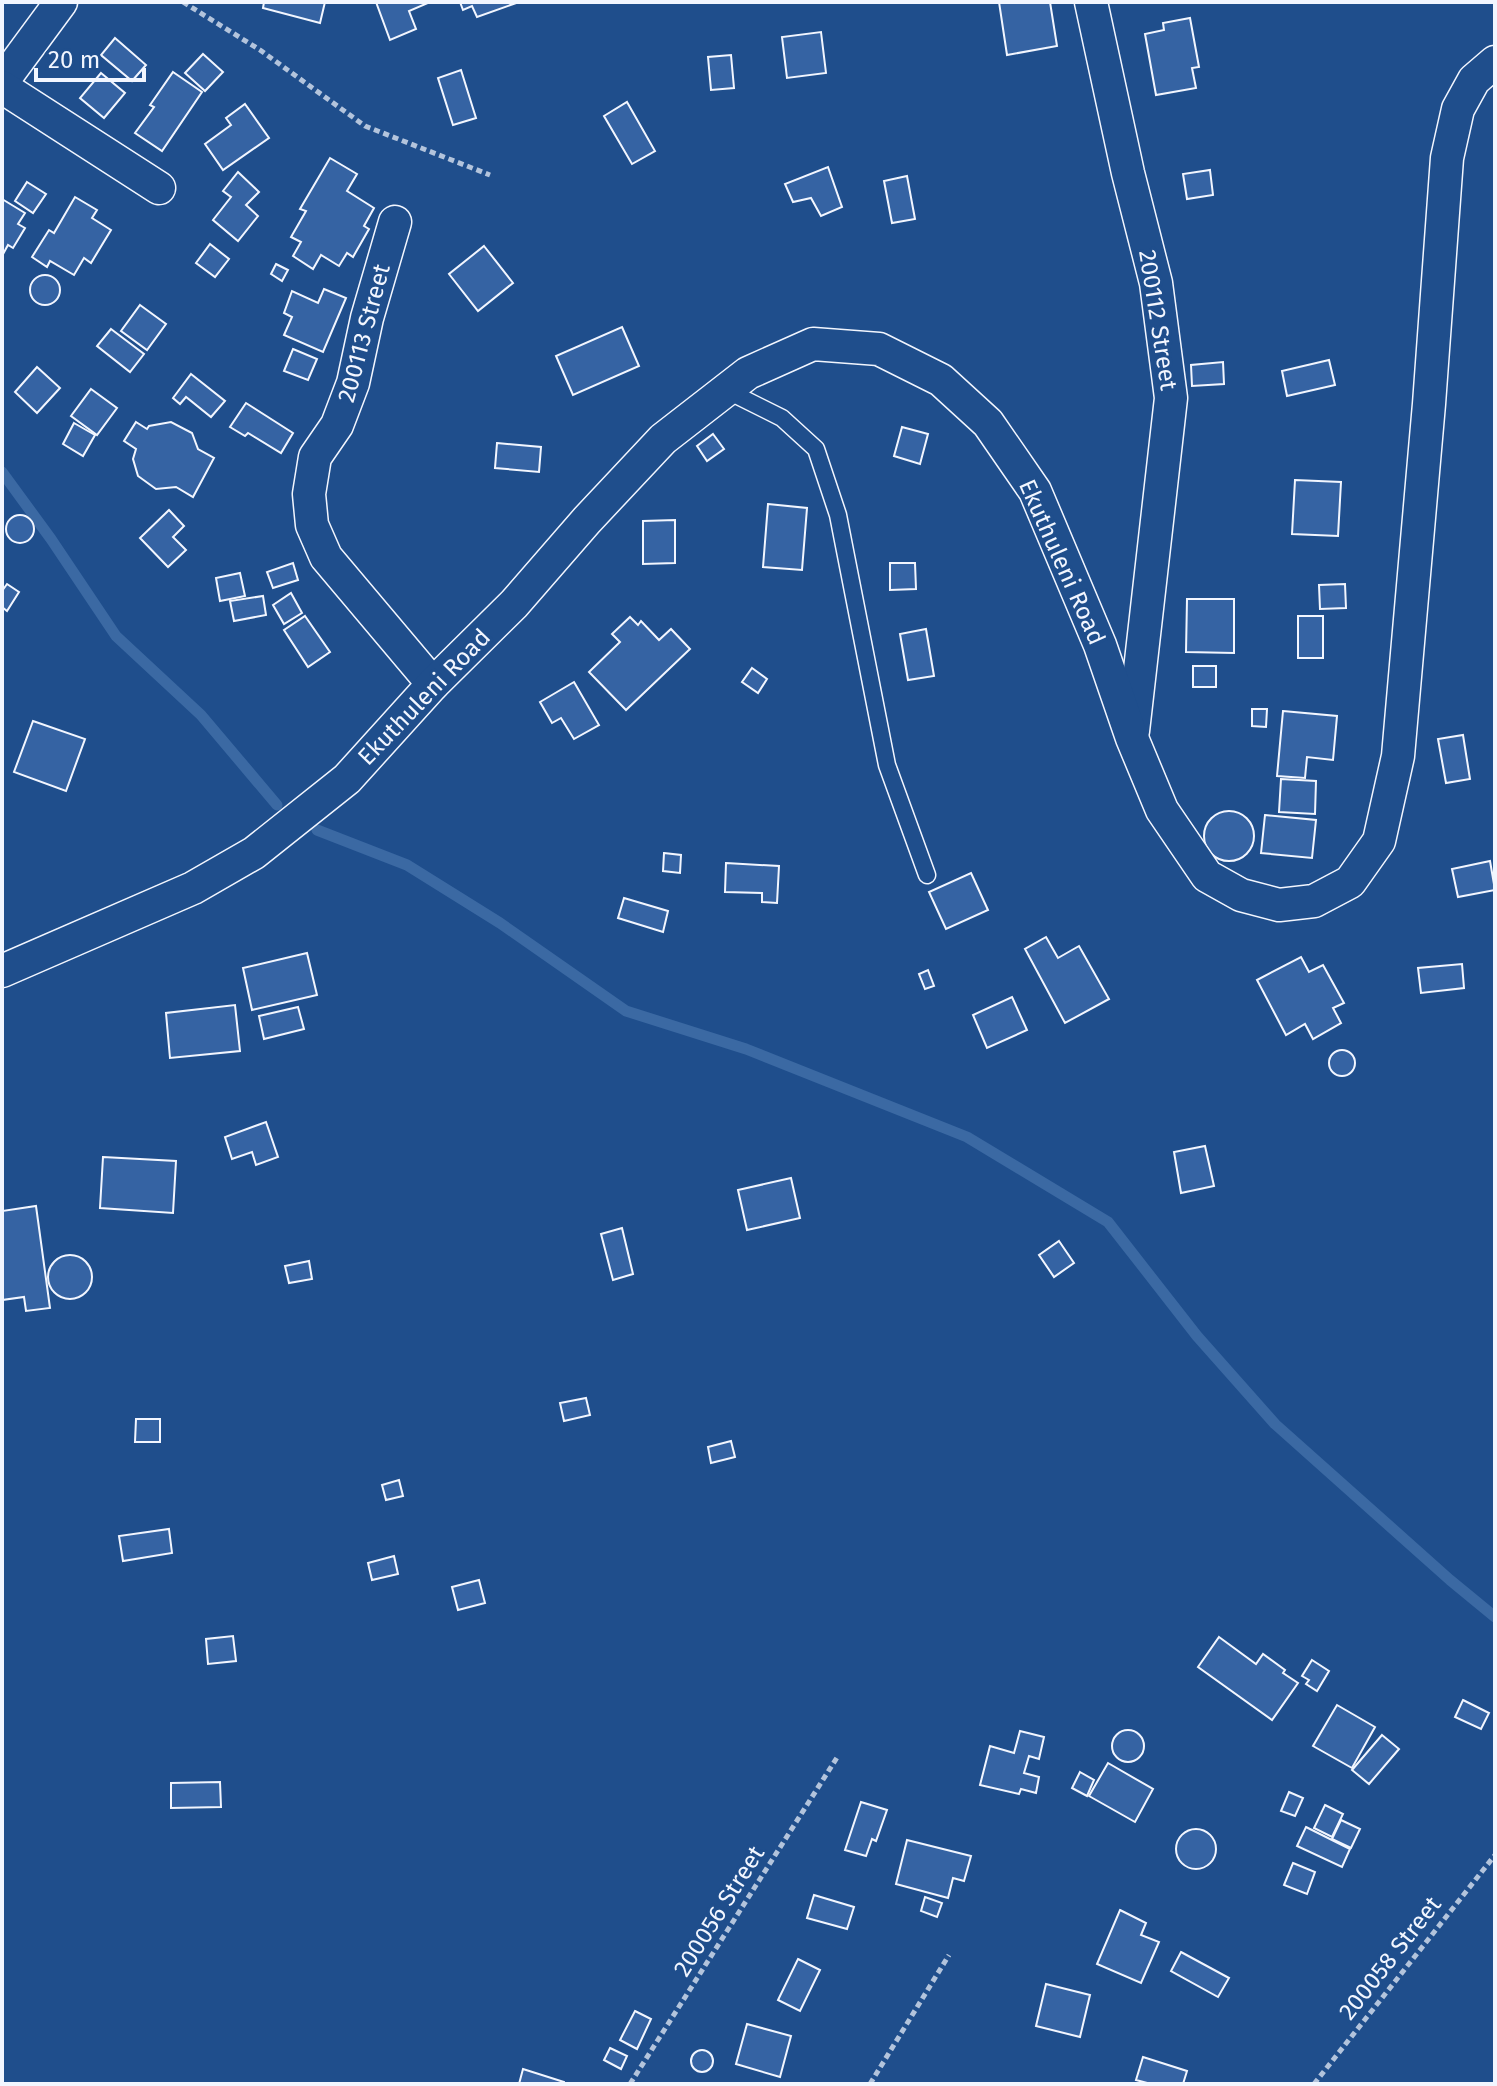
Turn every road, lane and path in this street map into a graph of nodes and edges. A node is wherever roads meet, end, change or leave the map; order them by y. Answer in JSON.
{"nodes":[{"id":1,"x":61,"y":2,"type":"edge"},
{"id":2,"x":183,"y":2,"type":"edge"},
{"id":3,"x":1091,"y":2,"type":"edge"},
{"id":4,"x":1495,"y":62,"type":"edge"},
{"id":5,"x":2,"y":85,"type":"edge"},
{"id":6,"x":490,"y":175,"type":"dead end"},
{"id":7,"x":159,"y":188,"type":"dead end"},
{"id":8,"x":395,"y":222,"type":"dead end"},
{"id":9,"x":726,"y":390,"type":"junction"},
{"id":10,"x":433,"y":684,"type":"junction"},
{"id":11,"x":1132,"y":738,"type":"junction"},
{"id":12,"x":927,"y":875,"type":"dead end"},
{"id":13,"x":5,"y":964,"type":"edge"},
{"id":14,"x":838,"y":1756,"type":"dead end"},
{"id":15,"x":1495,"y":1855,"type":"edge"},
{"id":16,"x":949,"y":1955,"type":"dead end"},
{"id":17,"x":630,"y":2084,"type":"edge"},
{"id":18,"x":870,"y":2084,"type":"edge"},
{"id":19,"x":1314,"y":2084,"type":"edge"}],
"edges":[{"from":1,"to":5,"type":"street"},
{"from":2,"to":6,"type":"path"},
{"from":3,"to":11,"type":"street","name":"200112 Street"},
{"from":4,"to":11,"type":"street","name":"Ekuthuleni Road"},
{"from":5,"to":7,"type":"street"},
{"from":8,"to":10,"type":"street","name":"200113 Street"},
{"from":9,"to":10,"type":"street","name":"Ekuthuleni Road"},
{"from":9,"to":11,"type":"street","name":"Ekuthuleni Road"},
{"from":9,"to":12,"type":"lane"},
{"from":10,"to":13,"type":"street","name":"Ekuthuleni Road"},
{"from":14,"to":17,"type":"path","name":"200056 Street"},
{"from":15,"to":19,"type":"path","name":"200058 Street"},
{"from":16,"to":18,"type":"path"}]}
